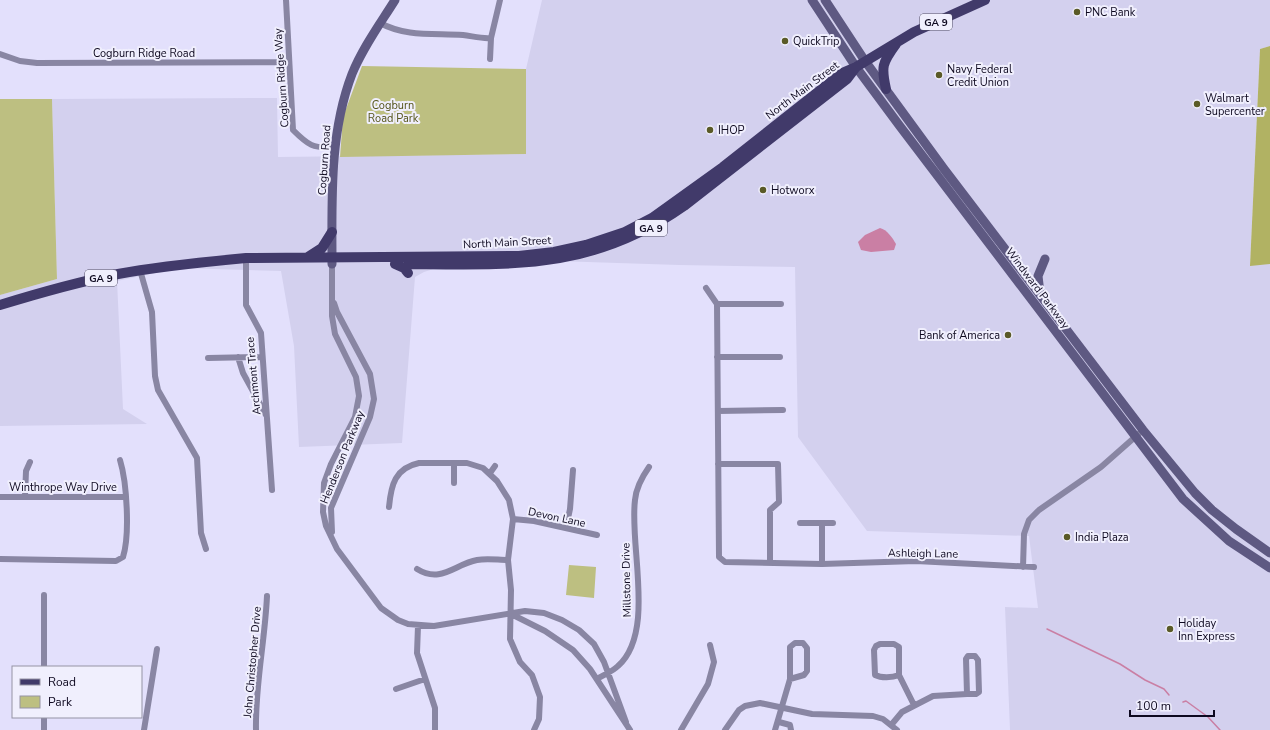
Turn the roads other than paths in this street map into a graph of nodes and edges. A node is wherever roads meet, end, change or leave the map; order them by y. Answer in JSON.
{"nodes":[{"id":1,"x":286,"y":0,"type":"edge"},
{"id":2,"x":395,"y":0,"type":"edge"},
{"id":3,"x":500,"y":0,"type":"edge"},
{"id":4,"x":812,"y":0,"type":"edge"},
{"id":5,"x":824,"y":0,"type":"edge"},
{"id":6,"x":985,"y":0,"type":"edge"},
{"id":7,"x":380,"y":23,"type":"junction"},
{"id":8,"x":491,"y":38,"type":"junction"},
{"id":9,"x":899,"y":41,"type":"junction"},
{"id":10,"x":0,"y":54,"type":"edge"},
{"id":11,"x":490,"y":59,"type":"dead end"},
{"id":12,"x":865,"y":61,"type":"junction"},
{"id":13,"x":289,"y":62,"type":"junction"},
{"id":14,"x":856,"y":67,"type":"junction"},
{"id":15,"x":886,"y":90,"type":"junction"},
{"id":16,"x":335,"y":147,"type":"junction"},
{"id":17,"x":332,"y":232,"type":"junction"},
{"id":18,"x":308,"y":258,"type":"junction"},
{"id":19,"x":1045,"y":259,"type":"dead end"},
{"id":20,"x":332,"y":261,"type":"junction"},
{"id":21,"x":205,"y":262,"type":"junction"},
{"id":22,"x":246,"y":263,"type":"junction"},
{"id":23,"x":395,"y":264,"type":"junction"},
{"id":24,"x":140,"y":270,"type":"junction"},
{"id":25,"x":408,"y":273,"type":"dead end"},
{"id":26,"x":706,"y":288,"type":"dead end"},
{"id":27,"x":331,"y":294,"type":"junction"},
{"id":28,"x":1041,"y":296,"type":"junction"},
{"id":29,"x":717,"y":304,"type":"junction"},
{"id":30,"x":781,"y":304,"type":"dead end"},
{"id":31,"x":0,"y":305,"type":"edge"},
{"id":32,"x":238,"y":357,"type":"junction"},
{"id":33,"x":262,"y":357,"type":"junction"},
{"id":34,"x":717,"y":357,"type":"junction"},
{"id":35,"x":780,"y":357,"type":"dead end"},
{"id":36,"x":208,"y":358,"type":"dead end"},
{"id":37,"x":783,"y":410,"type":"dead end"},
{"id":38,"x":718,"y":411,"type":"junction"},
{"id":39,"x":267,"y":418,"type":"junction"},
{"id":40,"x":1140,"y":433,"type":"junction"},
{"id":41,"x":120,"y":460,"type":"dead end"},
{"id":42,"x":30,"y":462,"type":"dead end"},
{"id":43,"x":454,"y":463,"type":"junction"},
{"id":44,"x":718,"y":464,"type":"junction"},
{"id":45,"x":495,"y":466,"type":"dead end"},
{"id":46,"x":649,"y":467,"type":"dead end"},
{"id":47,"x":573,"y":470,"type":"dead end"},
{"id":48,"x":490,"y":473,"type":"junction"},
{"id":49,"x":454,"y":483,"type":"dead end"},
{"id":50,"x":272,"y":490,"type":"dead end"},
{"id":51,"x":25,"y":496,"type":"junction"},
{"id":52,"x":0,"y":497,"type":"edge"},
{"id":53,"x":125,"y":497,"type":"junction"},
{"id":54,"x":389,"y":507,"type":"dead end"},
{"id":55,"x":513,"y":520,"type":"junction"},
{"id":56,"x":833,"y":522,"type":"dead end"},
{"id":57,"x":800,"y":523,"type":"dead end"},
{"id":58,"x":822,"y":523,"type":"junction"},
{"id":59,"x":566,"y":528,"type":"junction"},
{"id":60,"x":596,"y":535,"type":"dead end"},
{"id":61,"x":332,"y":540,"type":"junction"},
{"id":62,"x":206,"y":549,"type":"dead end"},
{"id":63,"x":1270,"y":553,"type":"edge"},
{"id":64,"x":0,"y":559,"type":"edge"},
{"id":65,"x":508,"y":560,"type":"junction"},
{"id":66,"x":770,"y":563,"type":"junction"},
{"id":67,"x":822,"y":564,"type":"junction"},
{"id":68,"x":1023,"y":567,"type":"junction"},
{"id":69,"x":1034,"y":567,"type":"dead end"},
{"id":70,"x":1270,"y":568,"type":"edge"},
{"id":71,"x":417,"y":569,"type":"dead end"},
{"id":72,"x":44,"y":595,"type":"dead end"},
{"id":73,"x":267,"y":596,"type":"dead end"},
{"id":74,"x":511,"y":614,"type":"junction"},
{"id":75,"x":418,"y":626,"type":"junction"},
{"id":76,"x":710,"y":645,"type":"dead end"},
{"id":77,"x":157,"y":649,"type":"dead end"},
{"id":78,"x":44,"y":666,"type":"edge"},
{"id":79,"x":608,"y":672,"type":"junction"},
{"id":80,"x":899,"y":675,"type":"junction"},
{"id":81,"x":425,"y":678,"type":"junction"},
{"id":82,"x":596,"y":679,"type":"junction"},
{"id":83,"x":790,"y":679,"type":"junction"},
{"id":84,"x":396,"y":689,"type":"dead end"},
{"id":85,"x":967,"y":694,"type":"junction"},
{"id":86,"x":914,"y":705,"type":"junction"},
{"id":87,"x":782,"y":708,"type":"junction"},
{"id":88,"x":44,"y":718,"type":"edge"},
{"id":89,"x":626,"y":722,"type":"junction"},
{"id":90,"x":779,"y":722,"type":"junction"},
{"id":91,"x":892,"y":724,"type":"junction"},
{"id":92,"x":44,"y":730,"type":"edge"},
{"id":93,"x":144,"y":730,"type":"edge"},
{"id":94,"x":256,"y":730,"type":"edge"},
{"id":95,"x":435,"y":730,"type":"edge"},
{"id":96,"x":534,"y":730,"type":"edge"},
{"id":97,"x":630,"y":730,"type":"edge"},
{"id":98,"x":681,"y":730,"type":"edge"},
{"id":99,"x":725,"y":730,"type":"edge"},
{"id":100,"x":775,"y":730,"type":"edge"},
{"id":101,"x":791,"y":730,"type":"edge"},
{"id":102,"x":897,"y":730,"type":"edge"}],
"edges":[{"from":1,"to":13,"type":"street","name":"Cogburn Ridge Way"},
{"from":2,"to":7,"type":"main road","name":"Cogburn Road"},
{"from":3,"to":8,"type":"street"},
{"from":4,"to":14,"type":"main road","name":"Windward Parkway"},
{"from":5,"to":12,"type":"main road","name":"Windward Parkway"},
{"from":6,"to":9,"type":"main road","number":"GA 9"},
{"from":7,"to":8,"type":"street"},
{"from":7,"to":16,"type":"main road","name":"Cogburn Road"},
{"from":8,"to":11,"type":"street"},
{"from":9,"to":12,"type":"main road","number":"GA 9"},
{"from":9,"to":15,"type":"main road"},
{"from":10,"to":13,"type":"street","name":"Cogburn Ridge Road"},
{"from":12,"to":14,"type":"main road","number":"GA 9"},
{"from":12,"to":15,"type":"main road","name":"Windward Parkway"},
{"from":13,"to":16,"type":"street","name":"Cogburn Ridge Way"},
{"from":14,"to":20,"type":"main road","name":"North Main Street","number":"GA 9"},
{"from":14,"to":23,"type":"main road","name":"North Main Street","number":"GA 9"},
{"from":14,"to":40,"type":"main road","name":"Windward Parkway"},
{"from":15,"to":28,"type":"main road","name":"Windward Parkway"},
{"from":16,"to":17,"type":"main road","name":"Cogburn Road"},
{"from":17,"to":18,"type":"main road"},
{"from":17,"to":20,"type":"main road","name":"Cogburn Road"},
{"from":18,"to":20,"type":"main road","name":"North Main Street","number":"GA 9"},
{"from":18,"to":21,"type":"main road","name":"North Main Street","number":"GA 9"},
{"from":19,"to":28,"type":"main road"},
{"from":20,"to":22,"type":"main road","name":"North Main Street","number":"GA 9"},
{"from":20,"to":23,"type":"main road","name":"North Main Street","number":"GA 9"},
{"from":20,"to":27,"type":"street","name":"Henderson Parkway"},
{"from":21,"to":22,"type":"main road","name":"North Main Street","number":"GA 9"},
{"from":21,"to":24,"type":"main road","name":"North Main Street","number":"GA 9"},
{"from":22,"to":33,"type":"street","name":"Archmont Trace"},
{"from":23,"to":25,"type":"main road"},
{"from":24,"to":31,"type":"main road","name":"North Main Street","number":"GA 9"},
{"from":24,"to":62,"type":"street"},
{"from":26,"to":29,"type":"street"},
{"from":27,"to":61,"type":"street","name":"Henderson Parkway"},
{"from":27,"to":61,"type":"street","name":"Henderson Parkway"},
{"from":28,"to":40,"type":"main road","name":"Windward Parkway"},
{"from":29,"to":30,"type":"street"},
{"from":29,"to":34,"type":"street","name":"Ashleigh Lane"},
{"from":32,"to":33,"type":"street"},
{"from":32,"to":36,"type":"street"},
{"from":32,"to":39,"type":"street"},
{"from":33,"to":39,"type":"street","name":"Archmont Trace"},
{"from":34,"to":35,"type":"street"},
{"from":34,"to":38,"type":"street","name":"Ashleigh Lane"},
{"from":37,"to":38,"type":"street"},
{"from":38,"to":44,"type":"street","name":"Ashleigh Lane"},
{"from":39,"to":50,"type":"street","name":"Archmont Trace"},
{"from":40,"to":63,"type":"main road","name":"Windward Parkway"},
{"from":40,"to":68,"type":"street"},
{"from":40,"to":70,"type":"main road","name":"Windward Parkway"},
{"from":41,"to":53,"type":"street"},
{"from":42,"to":51,"type":"street"},
{"from":43,"to":48,"type":"street"},
{"from":43,"to":49,"type":"street"},
{"from":43,"to":54,"type":"street"},
{"from":44,"to":66,"type":"street","name":"Ashleigh Lane"},
{"from":44,"to":66,"type":"street"},
{"from":45,"to":48,"type":"street"},
{"from":46,"to":79,"type":"street","name":"Millstone Drive"},
{"from":47,"to":59,"type":"street"},
{"from":48,"to":55,"type":"street"},
{"from":51,"to":52,"type":"street","name":"Winthrope Way Drive"},
{"from":51,"to":53,"type":"street","name":"Winthrope Way Drive"},
{"from":53,"to":64,"type":"street"},
{"from":55,"to":59,"type":"street","name":"Devon Lane"},
{"from":55,"to":65,"type":"street"},
{"from":56,"to":58,"type":"street"},
{"from":57,"to":58,"type":"street"},
{"from":58,"to":67,"type":"street"},
{"from":59,"to":60,"type":"street","name":"Devon Lane"},
{"from":61,"to":75,"type":"street","name":"Henderson Parkway"},
{"from":65,"to":71,"type":"street"},
{"from":65,"to":74,"type":"street"},
{"from":66,"to":67,"type":"street","name":"Ashleigh Lane"},
{"from":67,"to":68,"type":"street","name":"Ashleigh Lane"},
{"from":68,"to":69,"type":"street","name":"Ashleigh Lane"},
{"from":72,"to":78,"type":"street"},
{"from":73,"to":94,"type":"street","name":"John Christopher Drive"},
{"from":74,"to":75,"type":"street","name":"Henderson Parkway"},
{"from":74,"to":79,"type":"street","name":"Henderson Parkway"},
{"from":74,"to":82,"type":"street","name":"Henderson Parkway"},
{"from":74,"to":96,"type":"street"},
{"from":75,"to":81,"type":"street"},
{"from":76,"to":98,"type":"street"},
{"from":77,"to":93,"type":"street"},
{"from":79,"to":82,"type":"street","name":"Millstone Drive"},
{"from":79,"to":89,"type":"street","name":"Henderson Parkway"},
{"from":80,"to":80,"type":"street"},
{"from":80,"to":86,"type":"street"},
{"from":81,"to":84,"type":"street"},
{"from":81,"to":95,"type":"street"},
{"from":82,"to":89,"type":"street","name":"Henderson Parkway"},
{"from":83,"to":83,"type":"street"},
{"from":83,"to":87,"type":"street"},
{"from":85,"to":85,"type":"street"},
{"from":85,"to":86,"type":"street"},
{"from":86,"to":91,"type":"street"},
{"from":87,"to":90,"type":"street"},
{"from":87,"to":91,"type":"street"},
{"from":87,"to":99,"type":"street"},
{"from":88,"to":92,"type":"street"},
{"from":89,"to":97,"type":"street","name":"Henderson Parkway"},
{"from":90,"to":100,"type":"street"},
{"from":90,"to":101,"type":"street"},
{"from":91,"to":102,"type":"street"}]}
